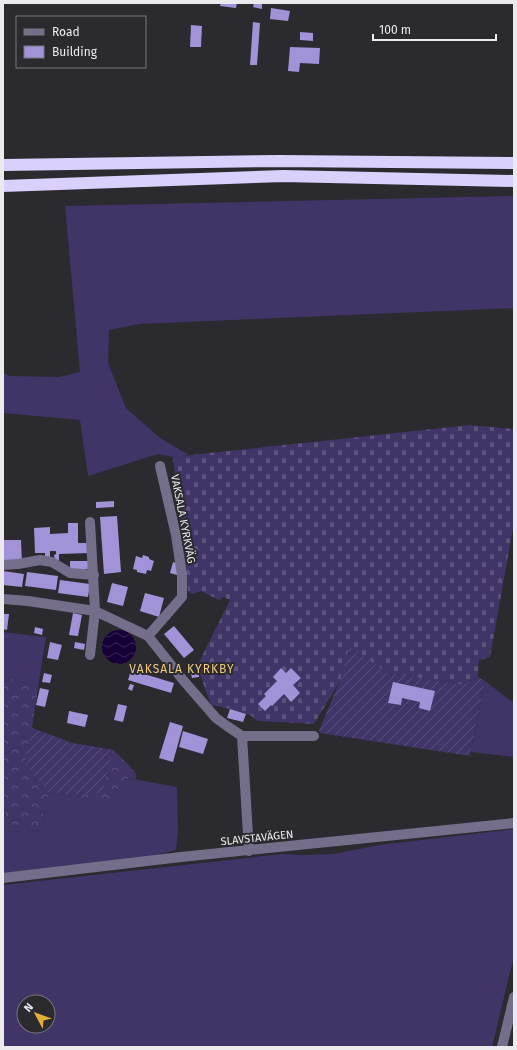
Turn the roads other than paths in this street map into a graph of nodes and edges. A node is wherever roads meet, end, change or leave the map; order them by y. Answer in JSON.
{"nodes":[{"id":1,"x":514,"y":163,"type":"edge"},
{"id":2,"x":3,"y":165,"type":"edge"},
{"id":3,"x":514,"y":181,"type":"edge"},
{"id":4,"x":3,"y":186,"type":"edge"},
{"id":5,"x":160,"y":466,"type":"dead end"},
{"id":6,"x":90,"y":522,"type":"dead end"},
{"id":7,"x":3,"y":565,"type":"edge"},
{"id":8,"x":94,"y":575,"type":"junction"},
{"id":9,"x":3,"y":600,"type":"edge"},
{"id":10,"x":95,"y":611,"type":"junction"},
{"id":11,"x":148,"y":636,"type":"junction"},
{"id":12,"x":90,"y":655,"type":"dead end"},
{"id":13,"x":242,"y":736,"type":"junction"},
{"id":14,"x":314,"y":736,"type":"dead end"},
{"id":15,"x":514,"y":823,"type":"edge"},
{"id":16,"x":249,"y":851,"type":"junction"},
{"id":17,"x":3,"y":878,"type":"edge"},
{"id":18,"x":514,"y":997,"type":"edge"},
{"id":19,"x":502,"y":1047,"type":"edge"}],
"edges":[{"from":1,"to":2,"type":"highway"},
{"from":3,"to":4,"type":"highway"},
{"from":5,"to":11,"type":"street","name":"VAKSALA KYRKVÄG"},
{"from":6,"to":8,"type":"street"},
{"from":7,"to":8,"type":"street"},
{"from":8,"to":10,"type":"street"},
{"from":9,"to":10,"type":"street"},
{"from":10,"to":11,"type":"street"},
{"from":10,"to":12,"type":"street"},
{"from":11,"to":13,"type":"street"},
{"from":13,"to":14,"type":"street"},
{"from":13,"to":16,"type":"street"},
{"from":15,"to":16,"type":"street","name":"SLAVSTAVÄGEN"},
{"from":16,"to":17,"type":"street","name":"SLAVSTAVÄGEN"},
{"from":18,"to":19,"type":"street"}]}
